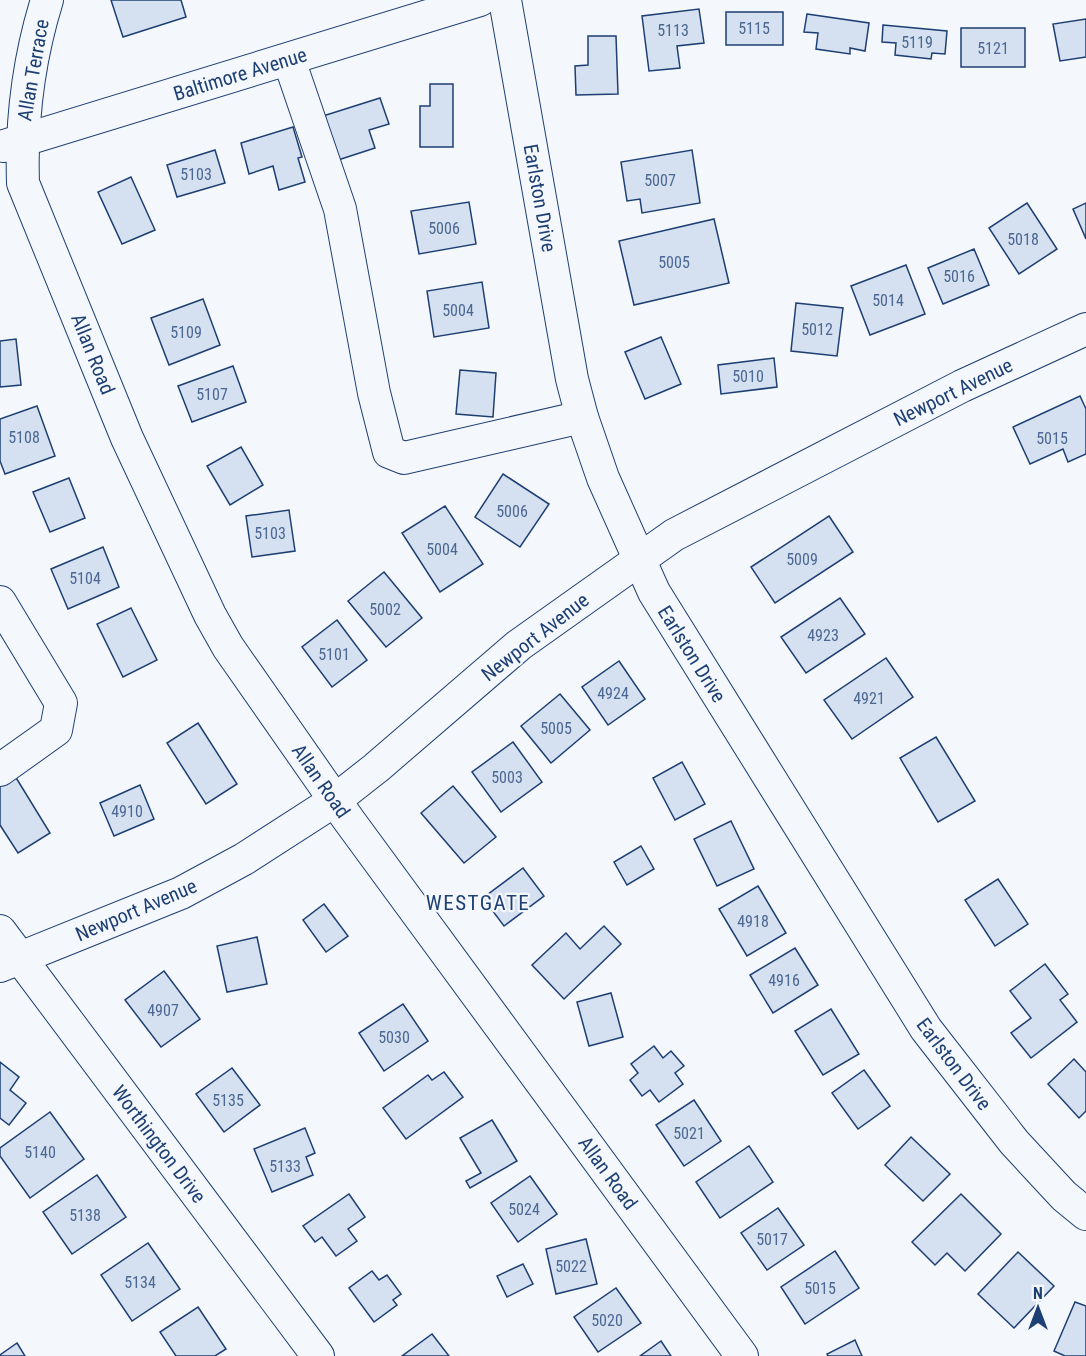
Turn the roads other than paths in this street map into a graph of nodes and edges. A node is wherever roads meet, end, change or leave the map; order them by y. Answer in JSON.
{"nodes":[{"id":1,"x":47,"y":0,"type":"edge"},
{"id":2,"x":480,"y":0,"type":"edge"},
{"id":3,"x":505,"y":0,"type":"edge"},
{"id":4,"x":289,"y":60,"type":"junction"},
{"id":5,"x":11,"y":144,"type":"edge"},
{"id":6,"x":1086,"y":329,"type":"edge"},
{"id":7,"x":582,"y":417,"type":"junction"},
{"id":8,"x":638,"y":558,"type":"junction"},
{"id":9,"x":0,"y":602,"type":"edge"},
{"id":10,"x":0,"y":770,"type":"edge"},
{"id":11,"x":334,"y":801,"type":"junction"},
{"id":12,"x":0,"y":931,"type":"edge"},
{"id":13,"x":10,"y":962,"type":"edge"},
{"id":14,"x":1086,"y":1214,"type":"edge"},
{"id":15,"x":318,"y":1356,"type":"edge"},
{"id":16,"x":742,"y":1356,"type":"edge"}],
"edges":[{"from":1,"to":5,"type":"street","name":"Allan Terrace"},
{"from":2,"to":4,"type":"street","name":"Baltimore Avenue"},
{"from":3,"to":7,"type":"street","name":"Earlston Drive"},
{"from":4,"to":5,"type":"street","name":"Baltimore Avenue"},
{"from":4,"to":7,"type":"street"},
{"from":5,"to":11,"type":"street","name":"Allan Road"},
{"from":6,"to":8,"type":"street","name":"Newport Avenue"},
{"from":7,"to":8,"type":"street","name":"Earlston Drive"},
{"from":8,"to":11,"type":"street","name":"Newport Avenue"},
{"from":8,"to":14,"type":"street","name":"Earlston Drive"},
{"from":9,"to":10,"type":"street"},
{"from":11,"to":13,"type":"street","name":"Newport Avenue"},
{"from":11,"to":16,"type":"street","name":"Allan Road"},
{"from":12,"to":13,"type":"street","name":"Worthington Drive"},
{"from":13,"to":15,"type":"street","name":"Worthington Drive"}]}
